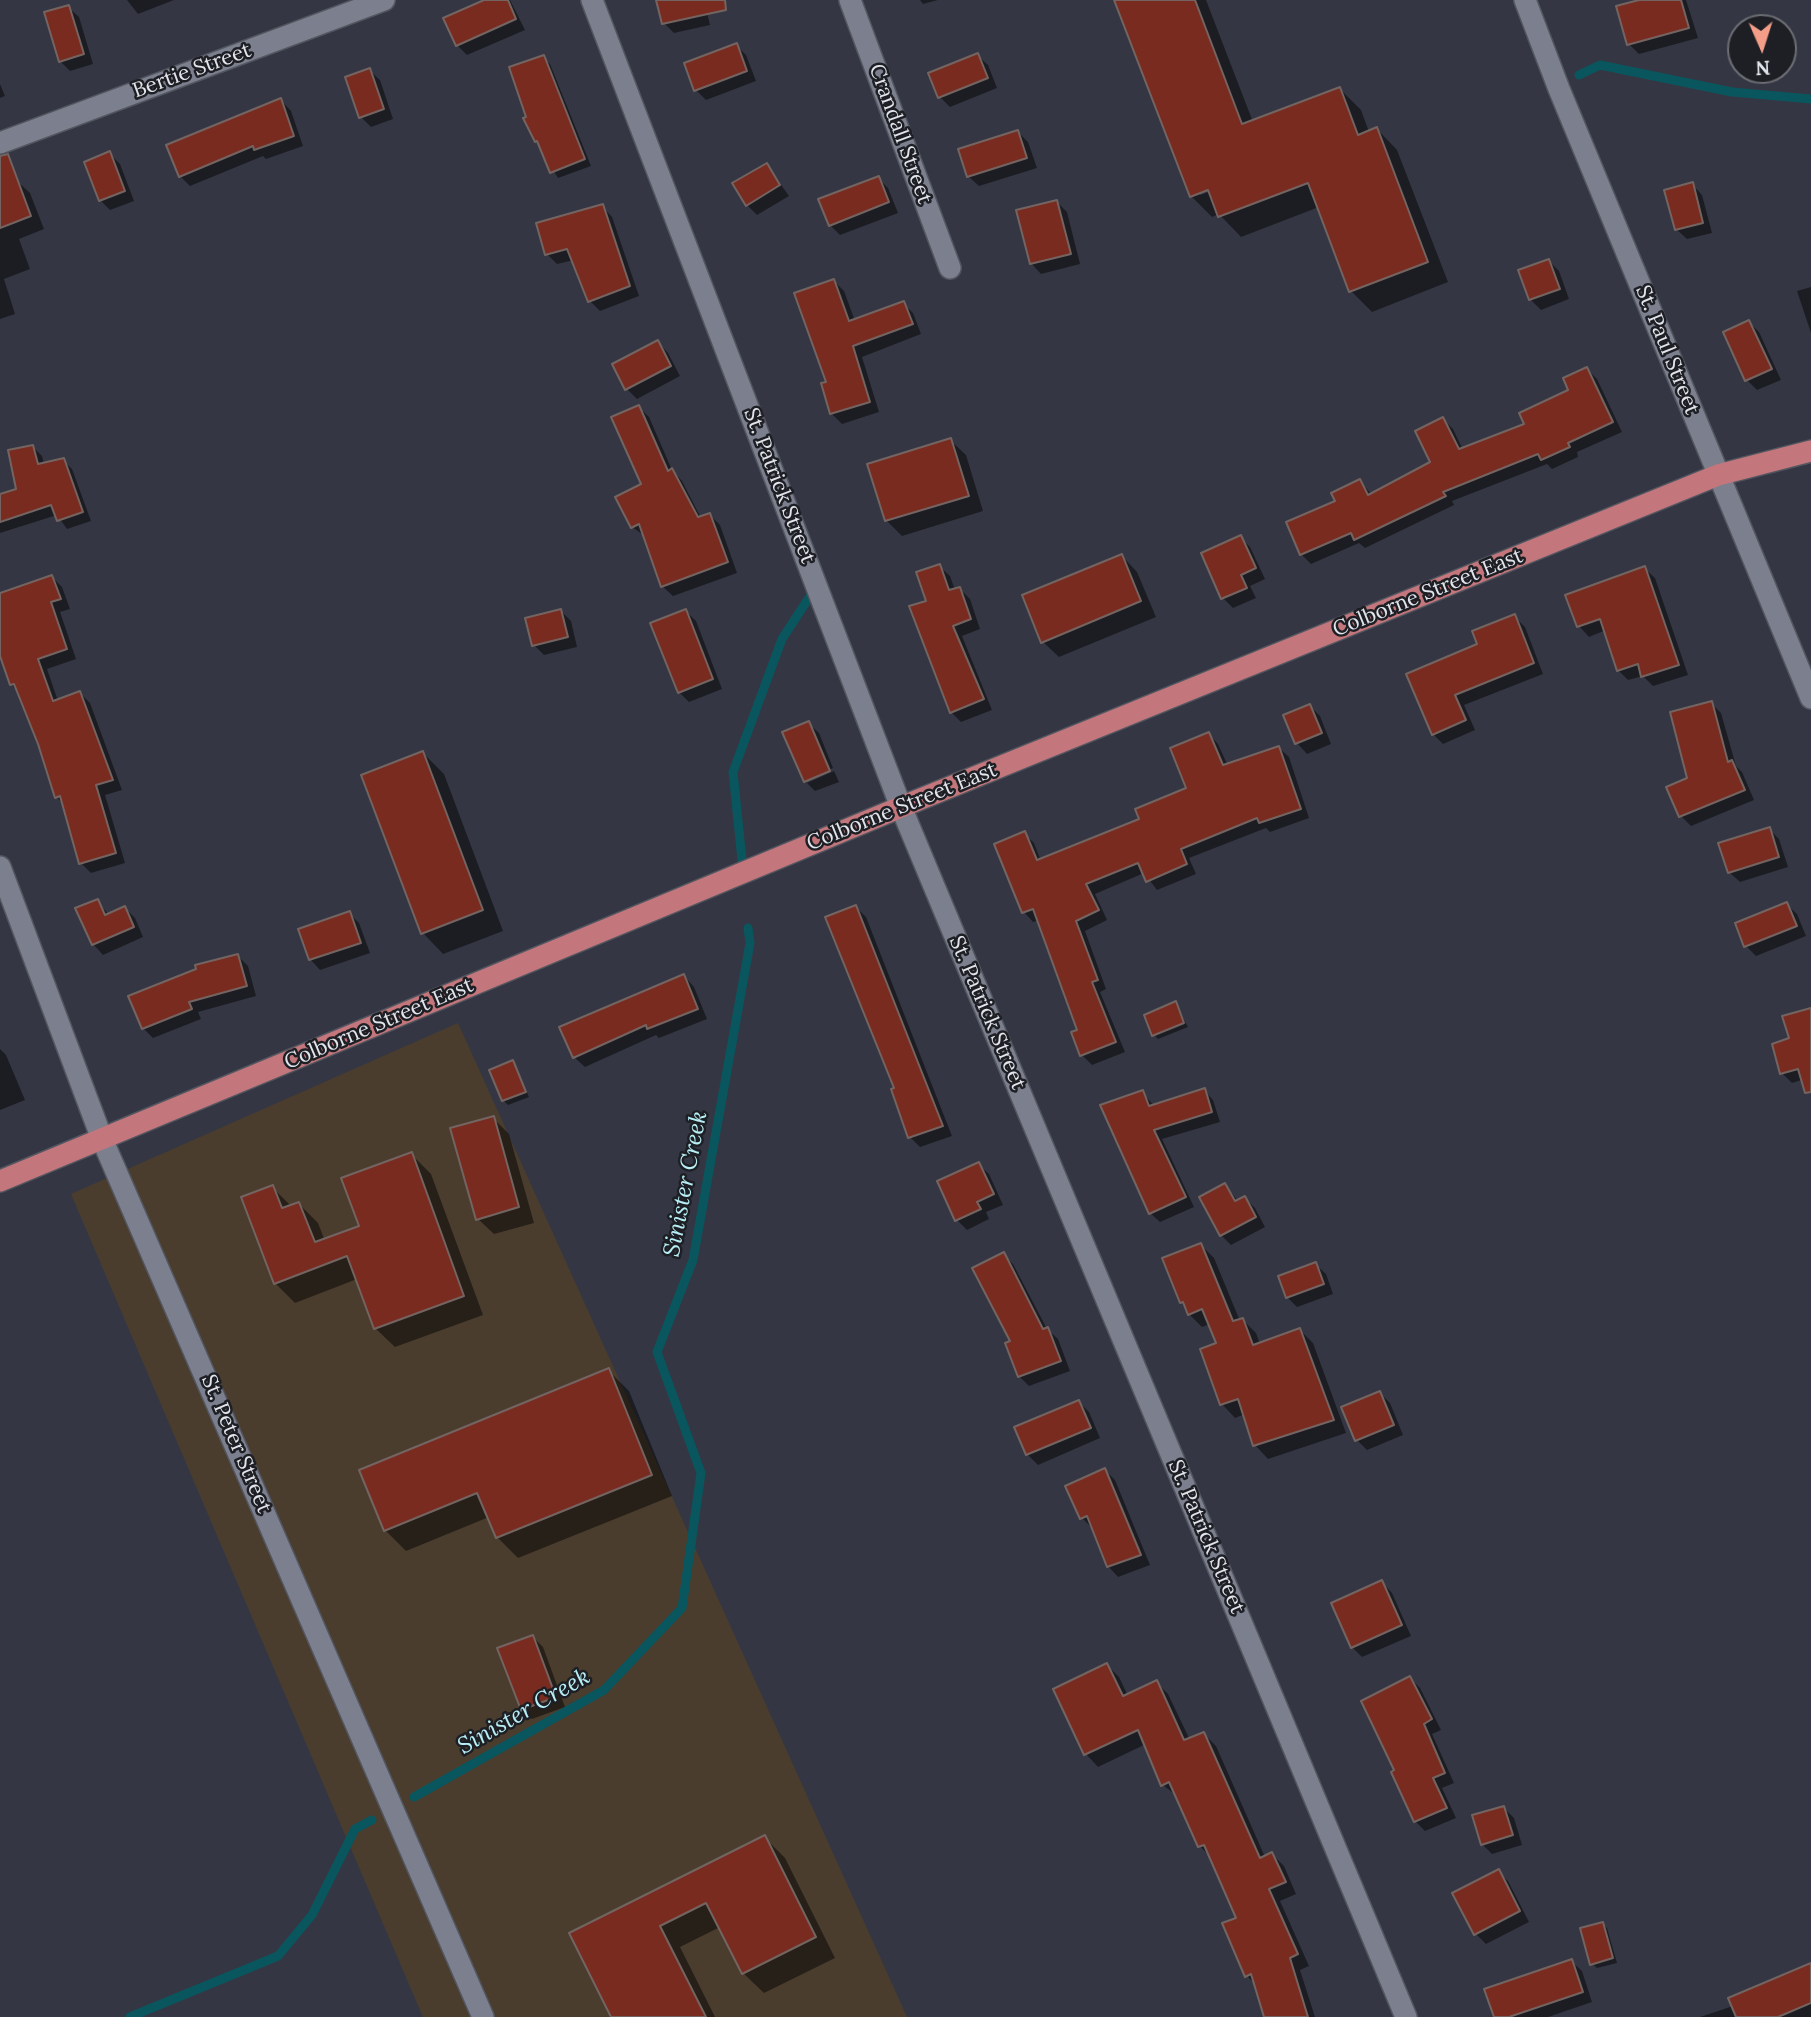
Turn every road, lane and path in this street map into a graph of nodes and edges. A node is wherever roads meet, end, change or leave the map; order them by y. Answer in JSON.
{"nodes":[{"id":1,"x":384,"y":0,"type":"edge"},
{"id":2,"x":593,"y":0,"type":"edge"},
{"id":3,"x":850,"y":0,"type":"edge"},
{"id":4,"x":1525,"y":0,"type":"edge"},
{"id":5,"x":0,"y":143,"type":"edge"},
{"id":6,"x":950,"y":268,"type":"dead end"},
{"id":7,"x":1811,"y":451,"type":"edge"},
{"id":8,"x":1718,"y":475,"type":"junction"},
{"id":9,"x":1811,"y":698,"type":"edge"},
{"id":10,"x":901,"y":807,"type":"junction"},
{"id":11,"x":0,"y":867,"type":"edge"},
{"id":12,"x":102,"y":1139,"type":"junction"},
{"id":13,"x":0,"y":1181,"type":"edge"},
{"id":14,"x":483,"y":2017,"type":"edge"},
{"id":15,"x":1406,"y":2017,"type":"edge"}],
"edges":[{"from":1,"to":5,"type":"street","name":"Bertie Street"},
{"from":2,"to":10,"type":"street","name":"St. Patrick Street"},
{"from":3,"to":6,"type":"street","name":"Crandall Street"},
{"from":4,"to":8,"type":"street","name":"St. Paul Street"},
{"from":7,"to":8,"type":"main road","name":"Colborne Street East"},
{"from":8,"to":9,"type":"street","name":"St. Paul Street"},
{"from":8,"to":10,"type":"main road","name":"Colborne Street East"},
{"from":10,"to":12,"type":"main road","name":"Colborne Street East"},
{"from":10,"to":15,"type":"street","name":"St. Patrick Street"},
{"from":11,"to":12,"type":"street","name":"St. Peter Street"},
{"from":12,"to":13,"type":"main road","name":"Colborne Street East"},
{"from":12,"to":14,"type":"street","name":"St. Peter Street"}]}
